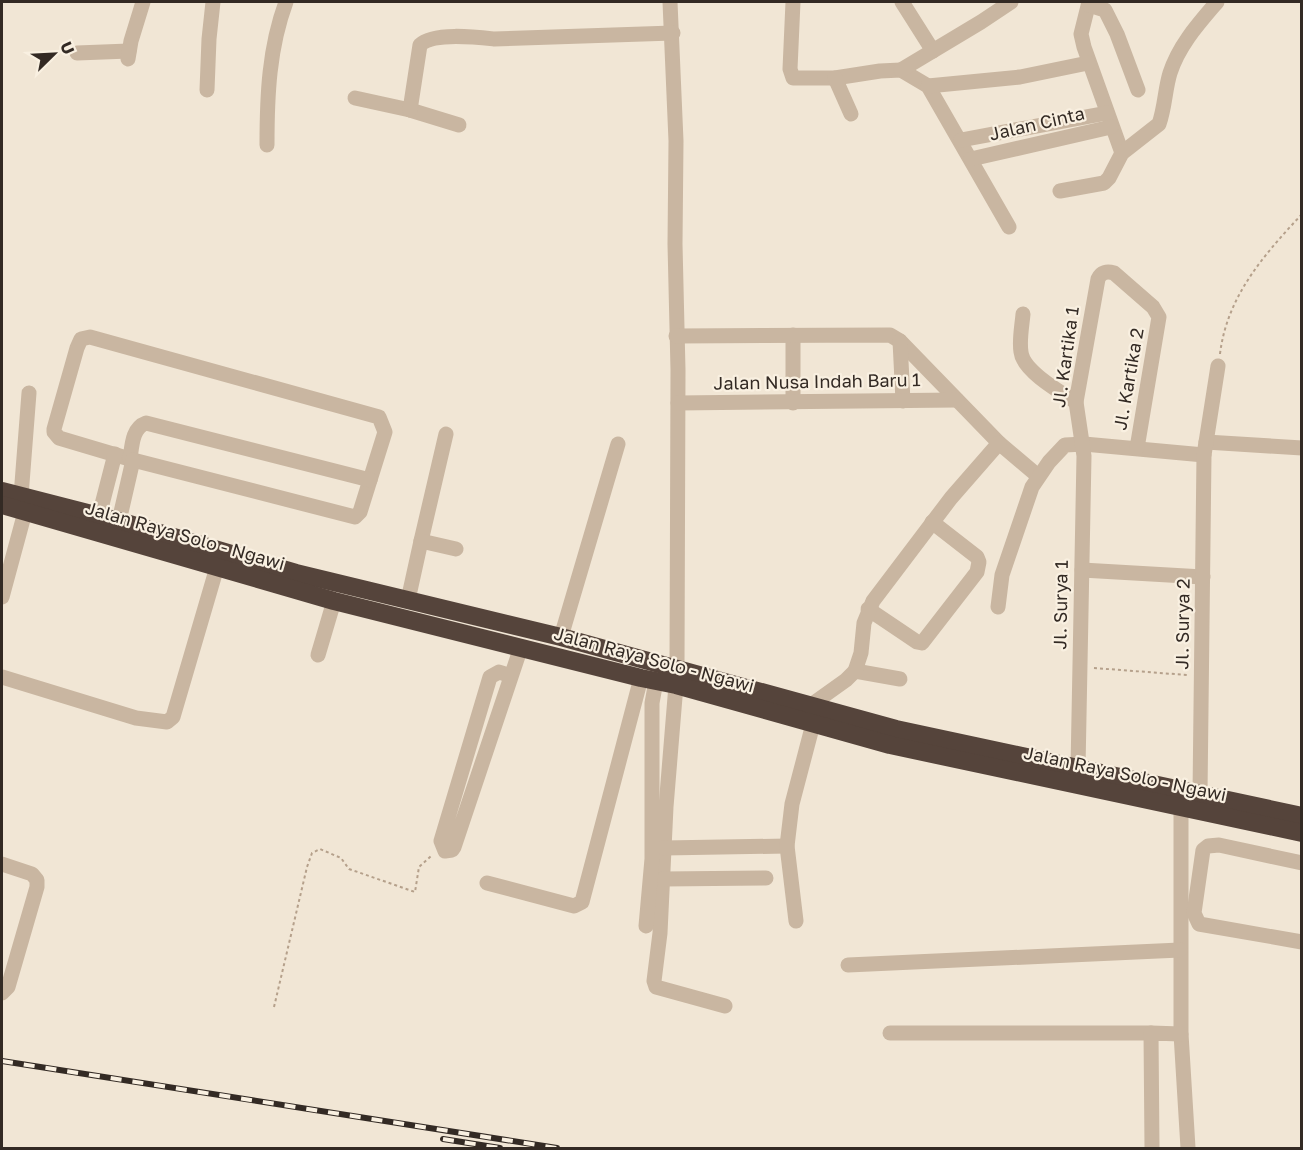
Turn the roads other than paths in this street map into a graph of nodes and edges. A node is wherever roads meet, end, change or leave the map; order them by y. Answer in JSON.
{"nodes":[{"id":1,"x":143,"y":2,"type":"edge"},
{"id":2,"x":213,"y":2,"type":"edge"},
{"id":3,"x":286,"y":2,"type":"edge"},
{"id":4,"x":670,"y":2,"type":"edge"},
{"id":5,"x":793,"y":2,"type":"edge"},
{"id":6,"x":902,"y":2,"type":"edge"},
{"id":7,"x":1011,"y":2,"type":"edge"},
{"id":8,"x":1217,"y":2,"type":"edge"},
{"id":9,"x":1089,"y":4,"type":"edge"},
{"id":10,"x":673,"y":33,"type":"junction"},
{"id":11,"x":933,"y":51,"type":"junction"},
{"id":12,"x":78,"y":53,"type":"dead end"},
{"id":13,"x":1088,"y":63,"type":"junction"},
{"id":14,"x":901,"y":70,"type":"junction"},
{"id":15,"x":835,"y":78,"type":"junction"},
{"id":16,"x":928,"y":86,"type":"junction"},
{"id":17,"x":207,"y":90,"type":"dead end"},
{"id":18,"x":1138,"y":90,"type":"dead end"},
{"id":19,"x":355,"y":98,"type":"dead end"},
{"id":20,"x":410,"y":110,"type":"junction"},
{"id":21,"x":851,"y":114,"type":"dead end"},
{"id":22,"x":1109,"y":120,"type":"junction"},
{"id":23,"x":459,"y":125,"type":"dead end"},
{"id":24,"x":961,"y":140,"type":"junction"},
{"id":25,"x":267,"y":145,"type":"dead end"},
{"id":26,"x":1122,"y":153,"type":"junction"},
{"id":27,"x":971,"y":159,"type":"junction"},
{"id":28,"x":1060,"y":191,"type":"dead end"},
{"id":29,"x":1009,"y":227,"type":"dead end"},
{"id":30,"x":1099,"y":276,"type":"joint"},
{"id":31,"x":1023,"y":314,"type":"dead end"},
{"id":32,"x":793,"y":335,"type":"junction"},
{"id":33,"x":676,"y":336,"type":"junction"},
{"id":34,"x":900,"y":341,"type":"junction"},
{"id":35,"x":1218,"y":366,"type":"road end"},
{"id":36,"x":29,"y":393,"type":"dead end"},
{"id":37,"x":957,"y":400,"type":"junction"},
{"id":38,"x":903,"y":401,"type":"junction"},
{"id":39,"x":1076,"y":402,"type":"junction"},
{"id":40,"x":793,"y":403,"type":"junction"},
{"id":41,"x":678,"y":404,"type":"junction"},
{"id":42,"x":446,"y":434,"type":"dead end"},
{"id":43,"x":999,"y":443,"type":"junction"},
{"id":44,"x":618,"y":444,"type":"dead end"},
{"id":45,"x":1083,"y":444,"type":"junction"},
{"id":46,"x":1137,"y":448,"type":"junction"},
{"id":47,"x":1302,"y":448,"type":"edge"},
{"id":48,"x":1205,"y":449,"type":"junction"},
{"id":49,"x":115,"y":454,"type":"junction"},
{"id":50,"x":131,"y":459,"type":"junction"},
{"id":51,"x":1034,"y":473,"type":"junction"},
{"id":52,"x":370,"y":480,"type":"junction"},
{"id":53,"x":2,"y":491,"type":"edge"},
{"id":54,"x":23,"y":504,"type":"junction"},
{"id":55,"x":2,"y":505,"type":"edge"},
{"id":56,"x":99,"y":516,"type":"junction"},
{"id":57,"x":119,"y":521,"type":"junction"},
{"id":58,"x":932,"y":522,"type":"junction"},
{"id":59,"x":421,"y":541,"type":"junction"},
{"id":60,"x":456,"y":549,"type":"dead end"},
{"id":61,"x":217,"y":567,"type":"junction"},
{"id":62,"x":1082,"y":570,"type":"junction"},
{"id":63,"x":1203,"y":577,"type":"junction"},
{"id":64,"x":2,"y":597,"type":"edge"},
{"id":65,"x":408,"y":600,"type":"junction"},
{"id":66,"x":334,"y":601,"type":"junction"},
{"id":67,"x":998,"y":607,"type":"dead end"},
{"id":68,"x":868,"y":609,"type":"junction"},
{"id":69,"x":561,"y":637,"type":"junction"},
{"id":70,"x":521,"y":647,"type":"junction"},
{"id":71,"x":318,"y":655,"type":"dead end"},
{"id":72,"x":855,"y":671,"type":"junction"},
{"id":73,"x":676,"y":676,"type":"junction"},
{"id":74,"x":2,"y":677,"type":"edge"},
{"id":75,"x":648,"y":679,"type":"junction"},
{"id":76,"x":900,"y":679,"type":"dead end"},
{"id":77,"x":811,"y":705,"type":"junction"},
{"id":78,"x":813,"y":724,"type":"junction"},
{"id":79,"x":1078,"y":768,"type":"junction"},
{"id":80,"x":1200,"y":794,"type":"junction"},
{"id":81,"x":1181,"y":808,"type":"junction"},
{"id":82,"x":1302,"y":816,"type":"edge"},
{"id":83,"x":1302,"y":833,"type":"edge"},
{"id":84,"x":441,"y":845,"type":"road end"},
{"id":85,"x":787,"y":846,"type":"junction"},
{"id":86,"x":664,"y":848,"type":"junction"},
{"id":87,"x":1302,"y":863,"type":"edge"},
{"id":88,"x":2,"y":864,"type":"edge"},
{"id":89,"x":766,"y":878,"type":"dead end"},
{"id":90,"x":663,"y":879,"type":"junction"},
{"id":91,"x":487,"y":883,"type":"dead end"},
{"id":92,"x":796,"y":921,"type":"dead end"},
{"id":93,"x":646,"y":926,"type":"dead end"},
{"id":94,"x":1302,"y":942,"type":"edge"},
{"id":95,"x":1180,"y":950,"type":"junction"},
{"id":96,"x":848,"y":965,"type":"dead end"},
{"id":97,"x":2,"y":993,"type":"edge"},
{"id":98,"x":725,"y":1006,"type":"dead end"},
{"id":99,"x":890,"y":1033,"type":"dead end"},
{"id":100,"x":1152,"y":1033,"type":"junction"},
{"id":101,"x":1181,"y":1034,"type":"junction"},
{"id":102,"x":1152,"y":1149,"type":"edge"},
{"id":103,"x":1188,"y":1149,"type":"edge"}],
"edges":[{"from":1,"to":12,"type":"street"},
{"from":2,"to":17,"type":"street"},
{"from":3,"to":25,"type":"street"},
{"from":4,"to":10,"type":"street"},
{"from":5,"to":15,"type":"street"},
{"from":6,"to":11,"type":"street"},
{"from":7,"to":11,"type":"street"},
{"from":8,"to":26,"type":"street"},
{"from":9,"to":13,"type":"street"},
{"from":9,"to":18,"type":"street"},
{"from":10,"to":20,"type":"street"},
{"from":10,"to":33,"type":"street"},
{"from":11,"to":14,"type":"street"},
{"from":13,"to":16,"type":"street"},
{"from":13,"to":22,"type":"street"},
{"from":14,"to":15,"type":"street"},
{"from":14,"to":16,"type":"street"},
{"from":15,"to":21,"type":"street"},
{"from":16,"to":24,"type":"street"},
{"from":19,"to":20,"type":"street"},
{"from":20,"to":23,"type":"street"},
{"from":22,"to":24,"type":"street"},
{"from":22,"to":26,"type":"street"},
{"from":22,"to":27,"type":"street","name":"Jalan Cinta"},
{"from":24,"to":27,"type":"street"},
{"from":26,"to":28,"type":"street"},
{"from":27,"to":29,"type":"street"},
{"from":30,"to":39,"type":"street","name":"Jl. Kartika 1"},
{"from":30,"to":46,"type":"street","name":"Jl. Kartika 2"},
{"from":31,"to":39,"type":"street"},
{"from":32,"to":33,"type":"street"},
{"from":32,"to":34,"type":"street"},
{"from":32,"to":40,"type":"street"},
{"from":33,"to":41,"type":"street"},
{"from":34,"to":37,"type":"street"},
{"from":34,"to":38,"type":"street"},
{"from":35,"to":48,"type":"street","name":"Jl. Surya 2"},
{"from":36,"to":54,"type":"street"},
{"from":37,"to":38,"type":"street","name":"Jalan Nusa Indah Baru 1"},
{"from":37,"to":43,"type":"street"},
{"from":38,"to":40,"type":"street","name":"Jalan Nusa Indah Baru 1"},
{"from":39,"to":45,"type":"street","name":"Jl. Kartika 1"},
{"from":40,"to":41,"type":"street","name":"Jalan Nusa Indah Baru 1"},
{"from":41,"to":73,"type":"street"},
{"from":42,"to":59,"type":"street"},
{"from":43,"to":51,"type":"street"},
{"from":43,"to":58,"type":"street"},
{"from":44,"to":69,"type":"street"},
{"from":45,"to":46,"type":"street"},
{"from":45,"to":51,"type":"street"},
{"from":45,"to":62,"type":"street","name":"Jl. Surya 1"},
{"from":46,"to":48,"type":"street"},
{"from":47,"to":48,"type":"street"},
{"from":48,"to":63,"type":"street","name":"Jl. Surya 2"},
{"from":49,"to":50,"type":"street"},
{"from":49,"to":52,"type":"street"},
{"from":49,"to":56,"type":"street"},
{"from":50,"to":52,"type":"street"},
{"from":50,"to":52,"type":"street"},
{"from":50,"to":57,"type":"street"},
{"from":51,"to":67,"type":"street"},
{"from":53,"to":54,"type":"highway","name":"Jalan Raya Solo - Ngawi"},
{"from":54,"to":55,"type":"highway","name":"Jalan Raya Solo - Ngawi"},
{"from":54,"to":56,"type":"highway","name":"Jalan Raya Solo - Ngawi"},
{"from":54,"to":61,"type":"highway","name":"Jalan Raya Solo - Ngawi"},
{"from":54,"to":64,"type":"street"},
{"from":56,"to":57,"type":"highway","name":"Jalan Raya Solo - Ngawi"},
{"from":57,"to":65,"type":"highway","name":"Jalan Raya Solo - Ngawi"},
{"from":58,"to":68,"type":"street"},
{"from":58,"to":68,"type":"street"},
{"from":59,"to":60,"type":"street"},
{"from":59,"to":65,"type":"street"},
{"from":61,"to":66,"type":"highway","name":"Jalan Raya Solo - Ngawi"},
{"from":61,"to":74,"type":"street"},
{"from":62,"to":63,"type":"street"},
{"from":62,"to":79,"type":"street","name":"Jl. Surya 1"},
{"from":63,"to":80,"type":"street","name":"Jl. Surya 2"},
{"from":65,"to":69,"type":"highway","name":"Jalan Raya Solo - Ngawi"},
{"from":66,"to":70,"type":"highway","name":"Jalan Raya Solo - Ngawi"},
{"from":66,"to":71,"type":"street"},
{"from":68,"to":72,"type":"street"},
{"from":69,"to":73,"type":"highway","name":"Jalan Raya Solo - Ngawi"},
{"from":70,"to":75,"type":"highway","name":"Jalan Raya Solo - Ngawi"},
{"from":70,"to":84,"type":"street"},
{"from":72,"to":76,"type":"street"},
{"from":72,"to":77,"type":"street"},
{"from":73,"to":75,"type":"highway","name":"Jalan Raya Solo - Ngawi"},
{"from":73,"to":77,"type":"highway","name":"Jalan Raya Solo - Ngawi"},
{"from":73,"to":78,"type":"highway","name":"Jalan Raya Solo - Ngawi"},
{"from":73,"to":86,"type":"street"},
{"from":75,"to":91,"type":"street"},
{"from":75,"to":93,"type":"street"},
{"from":77,"to":79,"type":"highway","name":"Jalan Raya Solo - Ngawi"},
{"from":78,"to":81,"type":"highway","name":"Jalan Raya Solo - Ngawi"},
{"from":78,"to":85,"type":"street"},
{"from":79,"to":80,"type":"highway","name":"Jalan Raya Solo - Ngawi"},
{"from":80,"to":82,"type":"highway","name":"Jalan Raya Solo - Ngawi"},
{"from":81,"to":83,"type":"highway","name":"Jalan Raya Solo - Ngawi"},
{"from":81,"to":95,"type":"street"},
{"from":85,"to":86,"type":"street"},
{"from":85,"to":92,"type":"street"},
{"from":86,"to":90,"type":"street"},
{"from":87,"to":94,"type":"street"},
{"from":88,"to":97,"type":"street"},
{"from":89,"to":90,"type":"street"},
{"from":90,"to":98,"type":"street"},
{"from":95,"to":96,"type":"street"},
{"from":95,"to":101,"type":"street"},
{"from":99,"to":100,"type":"street"},
{"from":100,"to":101,"type":"street"},
{"from":100,"to":102,"type":"street"},
{"from":101,"to":103,"type":"street"}]}
